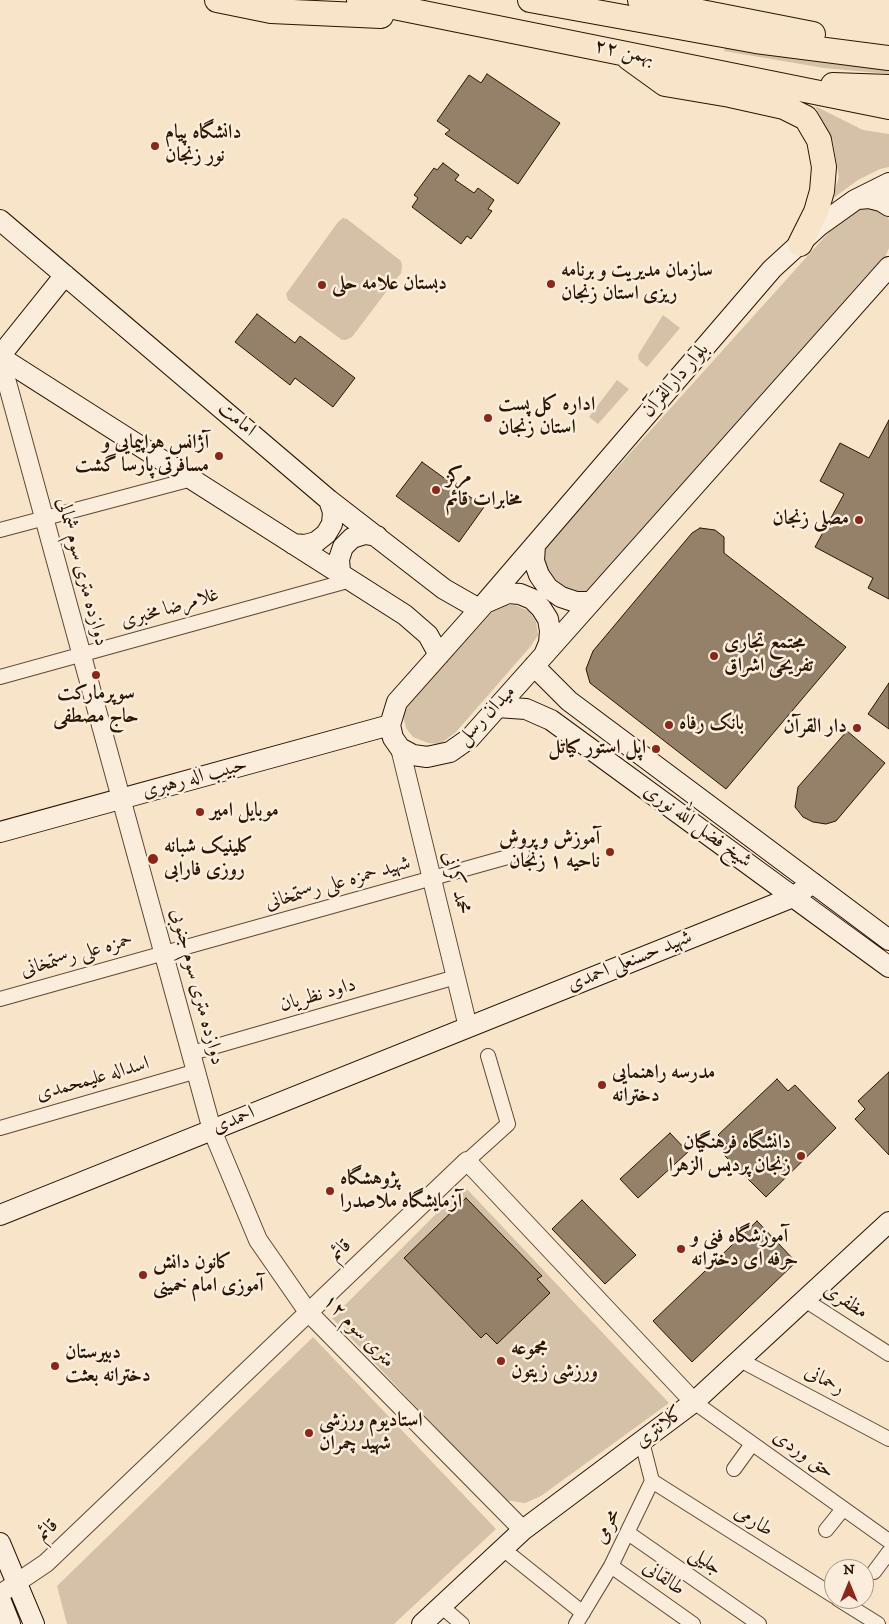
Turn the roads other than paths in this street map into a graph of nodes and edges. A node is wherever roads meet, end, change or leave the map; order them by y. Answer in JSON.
{"nodes":[{"id":1,"x":217,"y":0,"type":"edge"},
{"id":2,"x":359,"y":0,"type":"edge"},
{"id":3,"x":530,"y":0,"type":"edge"},
{"id":4,"x":640,"y":0,"type":"edge"},
{"id":5,"x":500,"y":27,"type":"junction"},
{"id":6,"x":621,"y":53,"type":"junction"},
{"id":7,"x":865,"y":56,"type":"junction"},
{"id":8,"x":889,"y":58,"type":"edge"},
{"id":9,"x":889,"y":87,"type":"edge"},
{"id":10,"x":799,"y":90,"type":"junction"},
{"id":11,"x":889,"y":108,"type":"edge"},
{"id":12,"x":889,"y":183,"type":"edge"},
{"id":13,"x":855,"y":200,"type":"junction"},
{"id":14,"x":889,"y":206,"type":"edge"},
{"id":15,"x":0,"y":220,"type":"edge"},
{"id":16,"x":800,"y":244,"type":"junction"},
{"id":17,"x":889,"y":267,"type":"edge"},
{"id":18,"x":64,"y":275,"type":"junction"},
{"id":19,"x":0,"y":357,"type":"edge"},
{"id":20,"x":192,"y":479,"type":"junction"},
{"id":21,"x":329,"y":500,"type":"junction"},
{"id":22,"x":44,"y":518,"type":"junction"},
{"id":23,"x":0,"y":530,"type":"edge"},
{"id":24,"x":377,"y":536,"type":"junction"},
{"id":25,"x":293,"y":544,"type":"junction"},
{"id":26,"x":535,"y":545,"type":"junction"},
{"id":27,"x":346,"y":576,"type":"junction"},
{"id":28,"x":591,"y":602,"type":"junction"},
{"id":29,"x":482,"y":606,"type":"junction"},
{"id":30,"x":82,"y":655,"type":"junction"},
{"id":31,"x":439,"y":655,"type":"junction"},
{"id":32,"x":539,"y":660,"type":"junction"},
{"id":33,"x":0,"y":677,"type":"edge"},
{"id":34,"x":497,"y":708,"type":"junction"},
{"id":35,"x":390,"y":725,"type":"junction"},
{"id":36,"x":400,"y":748,"type":"junction"},
{"id":37,"x":122,"y":799,"type":"junction"},
{"id":38,"x":0,"y":832,"type":"edge"},
{"id":39,"x":522,"y":853,"type":"dead end"},
{"id":40,"x":432,"y":878,"type":"junction"},
{"id":41,"x":813,"y":883,"type":"junction"},
{"id":42,"x":793,"y":896,"type":"junction"},
{"id":43,"x":889,"y":940,"type":"edge"},
{"id":44,"x":164,"y":953,"type":"junction"},
{"id":45,"x":889,"y":967,"type":"edge"},
{"id":46,"x":456,"y":977,"type":"junction"},
{"id":47,"x":0,"y":998,"type":"edge"},
{"id":48,"x":468,"y":1027,"type":"junction"},
{"id":49,"x":192,"y":1053,"type":"junction"},
{"id":50,"x":488,"y":1056,"type":"dead end"},
{"id":51,"x":197,"y":1071,"type":"junction"},
{"id":52,"x":0,"y":1128,"type":"edge"},
{"id":53,"x":212,"y":1130,"type":"junction"},
{"id":54,"x":466,"y":1161,"type":"junction"},
{"id":55,"x":0,"y":1215,"type":"edge"},
{"id":56,"x":887,"y":1226,"type":"edge"},
{"id":57,"x":805,"y":1300,"type":"junction"},
{"id":58,"x":308,"y":1312,"type":"junction"},
{"id":59,"x":889,"y":1354,"type":"edge"},
{"id":60,"x":740,"y":1360,"type":"junction"},
{"id":61,"x":694,"y":1402,"type":"junction"},
{"id":62,"x":889,"y":1439,"type":"edge"},
{"id":63,"x":642,"y":1442,"type":"junction"},
{"id":64,"x":752,"y":1444,"type":"junction"},
{"id":65,"x":734,"y":1469,"type":"dead end"},
{"id":66,"x":652,"y":1481,"type":"junction"},
{"id":67,"x":843,"y":1508,"type":"junction"},
{"id":68,"x":523,"y":1530,"type":"junction"},
{"id":69,"x":826,"y":1530,"type":"dead end"},
{"id":70,"x":628,"y":1533,"type":"junction"},
{"id":71,"x":889,"y":1541,"type":"edge"},
{"id":72,"x":0,"y":1543,"type":"edge"},
{"id":73,"x":504,"y":1549,"type":"junction"},
{"id":74,"x":889,"y":1552,"type":"edge"},
{"id":75,"x":611,"y":1566,"type":"junction"},
{"id":76,"x":874,"y":1572,"type":"dead end"},
{"id":77,"x":8,"y":1589,"type":"edge"},
{"id":78,"x":824,"y":1590,"type":"edge"},
{"id":79,"x":0,"y":1600,"type":"edge"},
{"id":80,"x":441,"y":1606,"type":"junction"},
{"id":81,"x":854,"y":1609,"type":"edge"},
{"id":82,"x":580,"y":1619,"type":"edge"},
{"id":83,"x":10,"y":1624,"type":"edge"},
{"id":84,"x":34,"y":1624,"type":"edge"},
{"id":85,"x":422,"y":1624,"type":"edge"},
{"id":86,"x":462,"y":1624,"type":"edge"},
{"id":87,"x":693,"y":1624,"type":"edge"},
{"id":88,"x":759,"y":1624,"type":"edge"},
{"id":89,"x":878,"y":1624,"type":"edge"}],
"edges":[{"from":1,"to":5,"type":"highway"},
{"from":2,"to":5,"type":"highway","name":"۲۲ بهمن"},
{"from":3,"to":7,"type":"highway","name":"۲۲ بهمن"},
{"from":4,"to":7,"type":"highway"},
{"from":5,"to":6,"type":"highway","name":"۲۲ بهمن"},
{"from":6,"to":10,"type":"highway","name":"۲۲ بهمن"},
{"from":6,"to":16,"type":"highway"},
{"from":7,"to":8,"type":"highway","name":"۲۲ بهمن"},
{"from":9,"to":10,"type":"highway"},
{"from":10,"to":11,"type":"highway","name":"۲۲ بهمن"},
{"from":12,"to":13,"type":"main road","name":"بلوار دارالقرآن"},
{"from":13,"to":14,"type":"main road"},
{"from":13,"to":16,"type":"main road","name":"بلوار دارالقرآن"},
{"from":15,"to":18,"type":"main road","name":"امامت"},
{"from":16,"to":26,"type":"main road","name":"بلوار دارالقرآن"},
{"from":17,"to":28,"type":"main road"},
{"from":18,"to":19,"type":"main road"},
{"from":18,"to":21,"type":"main road","name":"امامت"},
{"from":19,"to":20,"type":"main road"},
{"from":19,"to":22,"type":"street","name":"دوازده متری سوم شمالی"},
{"from":20,"to":22,"type":"street"},
{"from":20,"to":25,"type":"main road"},
{"from":21,"to":24,"type":"main road","name":"امامت"},
{"from":21,"to":25,"type":"main road"},
{"from":22,"to":23,"type":"street"},
{"from":22,"to":30,"type":"street","name":"دوازده متری سوم شمالی"},
{"from":24,"to":27,"type":"main road"},
{"from":24,"to":29,"type":"main road","name":"امامت"},
{"from":25,"to":27,"type":"main road"},
{"from":26,"to":28,"type":"main road"},
{"from":26,"to":29,"type":"main road","name":"بلوار دارالقرآن"},
{"from":27,"to":30,"type":"street","name":"غلامرضا مخبری"},
{"from":27,"to":31,"type":"main road"},
{"from":28,"to":32,"type":"main road"},
{"from":29,"to":31,"type":"main road","name":"میدان رسل"},
{"from":29,"to":32,"type":"main road","name":"میدان رسل"},
{"from":30,"to":33,"type":"street","name":"غلامرضا مخبری"},
{"from":30,"to":37,"type":"street","name":"دوازده متری سوم شمالی"},
{"from":31,"to":35,"type":"main road","name":"میدان رسل"},
{"from":32,"to":34,"type":"main road","name":"میدان رسل"},
{"from":32,"to":41,"type":"main road","name":"شیخ فضل الله نوری"},
{"from":34,"to":36,"type":"main road","name":"میدان رسل"},
{"from":34,"to":42,"type":"main road","name":"شیخ فضل الله نوری"},
{"from":35,"to":36,"type":"main road"},
{"from":35,"to":37,"type":"main road","name":"حبیب اله رهبری"},
{"from":36,"to":40,"type":"street","name":"محمد کرانی"},
{"from":37,"to":38,"type":"main road","name":"حبیب اله رهبری"},
{"from":37,"to":44,"type":"street","name":"دوازده متری سوم جنوبی"},
{"from":39,"to":40,"type":"street","name":"شهید حمزه علی رستمخانی"},
{"from":40,"to":44,"type":"street","name":"شهید حمزه علی رستمخانی"},
{"from":40,"to":46,"type":"street","name":"محمد کرانی"},
{"from":41,"to":42,"type":"main road","name":"شهید حسنعلی احمدی"},
{"from":41,"to":43,"type":"main road","name":"شیخ فضل الله نوری"},
{"from":42,"to":45,"type":"main road","name":"شیخ فضل الله نوری"},
{"from":42,"to":48,"type":"main road","name":"شهید حسنعلی احمدی"},
{"from":44,"to":47,"type":"street","name":"حمزه علی رستمخانی"},
{"from":44,"to":49,"type":"street","name":"دوازده متری سوم جنوبی"},
{"from":46,"to":48,"type":"street","name":"محمد کرانی"},
{"from":46,"to":49,"type":"street","name":"داود نظریان"},
{"from":48,"to":53,"type":"main road","name":"احمدی"},
{"from":49,"to":51,"type":"street","name":"دوازده متری سوم جنوبی"},
{"from":50,"to":54,"type":"street"},
{"from":51,"to":52,"type":"street","name":"اسداله علیمحمدی"},
{"from":51,"to":53,"type":"street","name":"دوازده متری سوم جنوبی"},
{"from":53,"to":55,"type":"main road","name":"احمدی"},
{"from":53,"to":58,"type":"street","name":"۱۲ متری سوم"},
{"from":54,"to":58,"type":"street","name":"قائم"},
{"from":54,"to":61,"type":"street"},
{"from":56,"to":57,"type":"main road","name":"کلانتری"},
{"from":57,"to":59,"type":"street","name":"مظفری"},
{"from":57,"to":60,"type":"main road","name":"کلانتری"},
{"from":58,"to":68,"type":"street","name":"۱۲ متری سوم"},
{"from":58,"to":77,"type":"street","name":"قائم"},
{"from":60,"to":61,"type":"main road","name":"کلانتری"},
{"from":60,"to":62,"type":"street","name":"رحمانی"},
{"from":61,"to":63,"type":"main road","name":"کلانتری"},
{"from":61,"to":64,"type":"street","name":"حق وردی"},
{"from":63,"to":66,"type":"street"},
{"from":63,"to":68,"type":"main road","name":"کلانتری"},
{"from":64,"to":65,"type":"street"},
{"from":64,"to":67,"type":"street","name":"حق وردی"},
{"from":66,"to":70,"type":"street","name":"محرمی"},
{"from":66,"to":78,"type":"street","name":"طارمی"},
{"from":67,"to":69,"type":"street"},
{"from":67,"to":71,"type":"street","name":"حق وردی"},
{"from":68,"to":73,"type":"main road","name":"کلانتری"},
{"from":70,"to":75,"type":"street","name":"محرمی"},
{"from":70,"to":88,"type":"street","name":"جلیلی"},
{"from":72,"to":77,"type":"main road"},
{"from":73,"to":80,"type":"main road","name":"کلانتری"},
{"from":73,"to":82,"type":"street"},
{"from":74,"to":76,"type":"street"},
{"from":75,"to":82,"type":"street","name":"محرمی"},
{"from":75,"to":87,"type":"street","name":"طالقانی"},
{"from":77,"to":84,"type":"main road"},
{"from":79,"to":83,"type":"main road"},
{"from":80,"to":85,"type":"main road","name":"کلانتری"},
{"from":80,"to":86,"type":"street"},
{"from":81,"to":89,"type":"street"}]}
